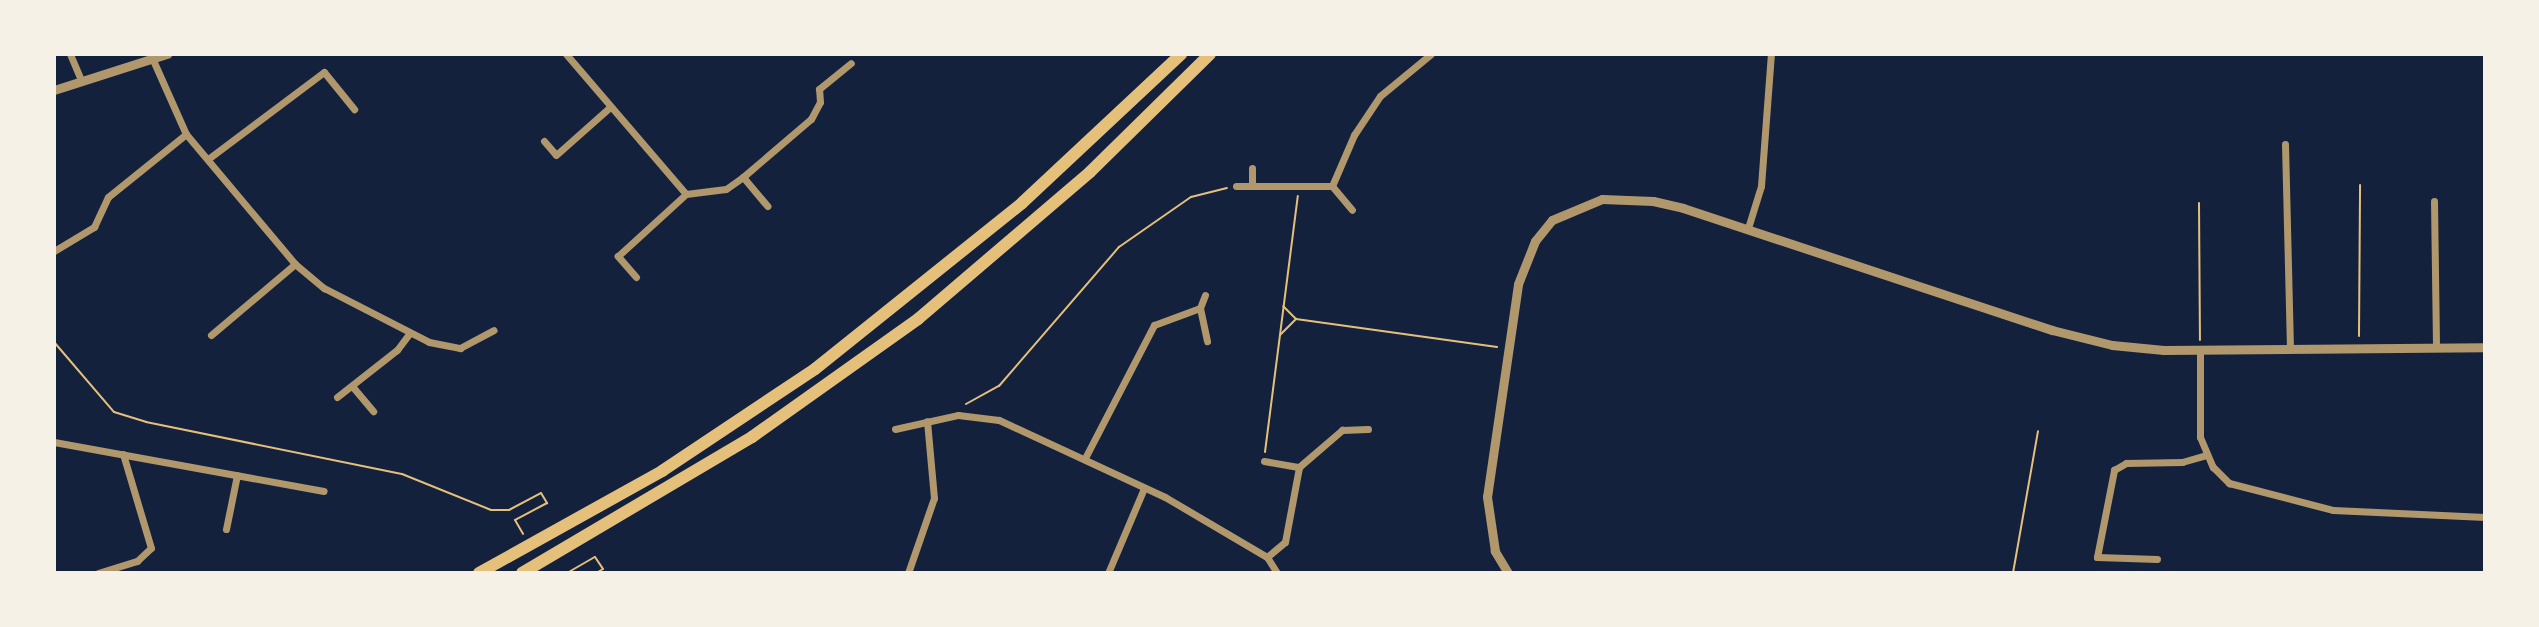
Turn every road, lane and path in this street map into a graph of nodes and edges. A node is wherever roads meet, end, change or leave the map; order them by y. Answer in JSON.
{"nodes":[{"id":1,"x":70,"y":54,"type":"edge"},
{"id":2,"x":167,"y":54,"type":"edge"},
{"id":3,"x":566,"y":54,"type":"edge"},
{"id":4,"x":1181,"y":54,"type":"edge"},
{"id":5,"x":1210,"y":54,"type":"edge"},
{"id":6,"x":1431,"y":54,"type":"edge"},
{"id":7,"x":1771,"y":54,"type":"edge"},
{"id":8,"x":153,"y":60,"type":"junction"},
{"id":9,"x":851,"y":63,"type":"dead end"},
{"id":10,"x":82,"y":82,"type":"junction"},
{"id":11,"x":54,"y":90,"type":"edge"},
{"id":12,"x":609,"y":108,"type":"junction"},
{"id":13,"x":354,"y":109,"type":"dead end"},
{"id":14,"x":186,"y":134,"type":"junction"},
{"id":15,"x":544,"y":141,"type":"dead end"},
{"id":16,"x":2285,"y":144,"type":"dead end"},
{"id":17,"x":208,"y":159,"type":"junction"},
{"id":18,"x":1252,"y":168,"type":"dead end"},
{"id":19,"x":743,"y":177,"type":"junction"},
{"id":20,"x":2360,"y":185,"type":"dead end"},
{"id":21,"x":1236,"y":186,"type":"joint"},
{"id":22,"x":1252,"y":186,"type":"junction"},
{"id":23,"x":1332,"y":186,"type":"junction"},
{"id":24,"x":1299,"y":188,"type":"junction"},
{"id":25,"x":686,"y":194,"type":"junction"},
{"id":26,"x":2434,"y":201,"type":"dead end"},
{"id":27,"x":2199,"y":203,"type":"dead end"},
{"id":28,"x":767,"y":206,"type":"dead end"},
{"id":29,"x":1352,"y":210,"type":"dead end"},
{"id":30,"x":1748,"y":228,"type":"junction"},
{"id":31,"x":54,"y":251,"type":"edge"},
{"id":32,"x":295,"y":264,"type":"junction"},
{"id":33,"x":636,"y":277,"type":"dead end"},
{"id":34,"x":1205,"y":295,"type":"dead end"},
{"id":35,"x":1283,"y":306,"type":"junction"},
{"id":36,"x":1200,"y":308,"type":"junction"},
{"id":37,"x":1296,"y":319,"type":"junction"},
{"id":38,"x":494,"y":330,"type":"dead end"},
{"id":39,"x":410,"y":333,"type":"junction"},
{"id":40,"x":211,"y":335,"type":"dead end"},
{"id":41,"x":1279,"y":336,"type":"junction"},
{"id":42,"x":1207,"y":341,"type":"dead end"},
{"id":43,"x":54,"y":342,"type":"edge"},
{"id":44,"x":2290,"y":347,"type":"junction"},
{"id":45,"x":2359,"y":347,"type":"junction"},
{"id":46,"x":2436,"y":347,"type":"junction"},
{"id":47,"x":2485,"y":347,"type":"edge"},
{"id":48,"x":1507,"y":348,"type":"junction"},
{"id":49,"x":2200,"y":349,"type":"junction"},
{"id":50,"x":352,"y":386,"type":"junction"},
{"id":51,"x":337,"y":397,"type":"dead end"},
{"id":52,"x":966,"y":404,"type":"dead end"},
{"id":53,"x":373,"y":411,"type":"dead end"},
{"id":54,"x":927,"y":421,"type":"junction"},
{"id":55,"x":895,"y":429,"type":"dead end"},
{"id":56,"x":1368,"y":429,"type":"dead end"},
{"id":57,"x":2038,"y":431,"type":"dead end"},
{"id":58,"x":54,"y":442,"type":"edge"},
{"id":59,"x":123,"y":454,"type":"junction"},
{"id":60,"x":2206,"y":455,"type":"junction"},
{"id":61,"x":1085,"y":458,"type":"junction"},
{"id":62,"x":1264,"y":461,"type":"joint"},
{"id":63,"x":1299,"y":467,"type":"junction"},
{"id":64,"x":237,"y":475,"type":"junction"},
{"id":65,"x":1144,"y":488,"type":"junction"},
{"id":66,"x":324,"y":491,"type":"dead end"},
{"id":67,"x":2485,"y":517,"type":"edge"},
{"id":68,"x":515,"y":520,"type":"dead end"},
{"id":69,"x":226,"y":529,"type":"dead end"},
{"id":70,"x":1267,"y":557,"type":"junction"},
{"id":71,"x":2157,"y":559,"type":"dead end"},
{"id":72,"x":98,"y":573,"type":"edge"},
{"id":73,"x":479,"y":573,"type":"edge"},
{"id":74,"x":522,"y":573,"type":"edge"},
{"id":75,"x":567,"y":573,"type":"edge"},
{"id":76,"x":596,"y":573,"type":"edge"},
{"id":77,"x":908,"y":573,"type":"edge"},
{"id":78,"x":1108,"y":573,"type":"edge"},
{"id":79,"x":1277,"y":573,"type":"edge"},
{"id":80,"x":1508,"y":573,"type":"edge"},
{"id":81,"x":2013,"y":573,"type":"edge"}],
"edges":[{"from":1,"to":10,"type":"street"},
{"from":2,"to":8,"type":"street"},
{"from":3,"to":12,"type":"street"},
{"from":4,"to":73,"type":"highway"},
{"from":5,"to":74,"type":"highway"},
{"from":6,"to":23,"type":"street"},
{"from":7,"to":30,"type":"street"},
{"from":8,"to":10,"type":"street"},
{"from":8,"to":14,"type":"street"},
{"from":9,"to":19,"type":"street"},
{"from":10,"to":11,"type":"street"},
{"from":12,"to":15,"type":"street"},
{"from":12,"to":25,"type":"street"},
{"from":13,"to":17,"type":"street"},
{"from":14,"to":17,"type":"street"},
{"from":14,"to":31,"type":"street"},
{"from":16,"to":44,"type":"street"},
{"from":17,"to":32,"type":"street"},
{"from":18,"to":22,"type":"street"},
{"from":19,"to":25,"type":"street"},
{"from":19,"to":28,"type":"street"},
{"from":20,"to":45,"type":"path"},
{"from":21,"to":22,"type":"street"},
{"from":21,"to":52,"type":"path"},
{"from":22,"to":24,"type":"street"},
{"from":23,"to":24,"type":"street"},
{"from":23,"to":29,"type":"street"},
{"from":24,"to":35,"type":"path"},
{"from":25,"to":33,"type":"street"},
{"from":26,"to":46,"type":"street"},
{"from":27,"to":49,"type":"path"},
{"from":30,"to":48,"type":"street"},
{"from":30,"to":49,"type":"street"},
{"from":32,"to":39,"type":"street"},
{"from":32,"to":40,"type":"street"},
{"from":34,"to":36,"type":"street"},
{"from":35,"to":37,"type":"path"},
{"from":35,"to":41,"type":"path"},
{"from":36,"to":42,"type":"street"},
{"from":36,"to":61,"type":"street"},
{"from":37,"to":41,"type":"path"},
{"from":37,"to":48,"type":"path"},
{"from":38,"to":39,"type":"street"},
{"from":39,"to":50,"type":"street"},
{"from":41,"to":62,"type":"path"},
{"from":43,"to":68,"type":"path"},
{"from":44,"to":45,"type":"street"},
{"from":44,"to":49,"type":"street"},
{"from":45,"to":46,"type":"street"},
{"from":46,"to":47,"type":"street"},
{"from":48,"to":80,"type":"street"},
{"from":49,"to":60,"type":"street"},
{"from":50,"to":51,"type":"street"},
{"from":50,"to":53,"type":"street"},
{"from":54,"to":55,"type":"street"},
{"from":54,"to":61,"type":"street"},
{"from":54,"to":77,"type":"street"},
{"from":56,"to":63,"type":"street"},
{"from":57,"to":81,"type":"path"},
{"from":58,"to":59,"type":"street"},
{"from":59,"to":64,"type":"street"},
{"from":59,"to":72,"type":"street"},
{"from":60,"to":67,"type":"street"},
{"from":60,"to":71,"type":"street"},
{"from":61,"to":65,"type":"street"},
{"from":62,"to":63,"type":"street"},
{"from":63,"to":70,"type":"street"},
{"from":64,"to":66,"type":"street"},
{"from":64,"to":69,"type":"street"},
{"from":65,"to":70,"type":"street"},
{"from":65,"to":78,"type":"street"},
{"from":70,"to":79,"type":"street"},
{"from":75,"to":76,"type":"path"}]}
